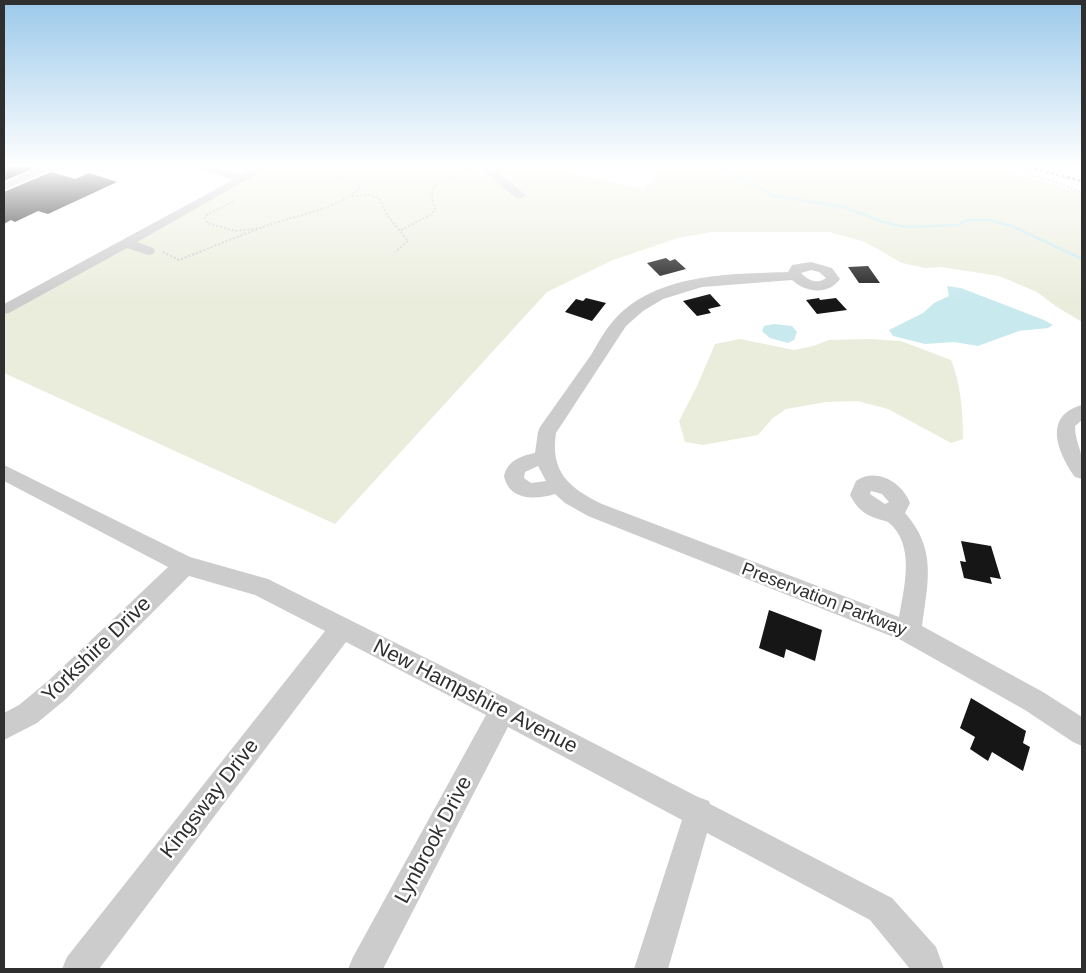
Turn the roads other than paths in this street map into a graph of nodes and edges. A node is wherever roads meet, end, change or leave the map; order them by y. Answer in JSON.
{"nodes":[{"id":1,"x":178,"y":210,"type":"edge"},
{"id":2,"x":126,"y":243,"type":"junction"},
{"id":3,"x":148,"y":251,"type":"dead end"},
{"id":4,"x":795,"y":276,"type":"dead end"},
{"id":5,"x":4,"y":310,"type":"edge"},
{"id":6,"x":1082,"y":411,"type":"edge"},
{"id":7,"x":544,"y":458,"type":"junction"},
{"id":8,"x":4,"y":472,"type":"edge"},
{"id":9,"x":1082,"y":472,"type":"edge"},
{"id":10,"x":558,"y":485,"type":"junction"},
{"id":11,"x":892,"y":512,"type":"dead end"},
{"id":12,"x":185,"y":565,"type":"junction"},
{"id":13,"x":341,"y":629,"type":"junction"},
{"id":14,"x":909,"y":632,"type":"junction"},
{"id":15,"x":503,"y":710,"type":"junction"},
{"id":16,"x":4,"y":727,"type":"edge"},
{"id":17,"x":1082,"y":733,"type":"edge"},
{"id":18,"x":699,"y":811,"type":"junction"},
{"id":19,"x":926,"y":964,"type":"edge"},
{"id":20,"x":79,"y":969,"type":"edge"},
{"id":21,"x":365,"y":969,"type":"edge"},
{"id":22,"x":651,"y":969,"type":"edge"}],
"edges":[{"from":1,"to":2,"type":"street"},
{"from":2,"to":3,"type":"street"},
{"from":2,"to":5,"type":"street"},
{"from":4,"to":7,"type":"street"},
{"from":6,"to":9,"type":"street"},
{"from":7,"to":10,"type":"street","name":"Preservation Parkway"},
{"from":7,"to":10,"type":"street"},
{"from":8,"to":12,"type":"street","name":"New Hampshire Avenue"},
{"from":10,"to":14,"type":"street","name":"Preservation Parkway"},
{"from":11,"to":14,"type":"street"},
{"from":12,"to":13,"type":"street","name":"New Hampshire Avenue"},
{"from":12,"to":16,"type":"street","name":"Yorkshire Drive"},
{"from":13,"to":15,"type":"street","name":"New Hampshire Avenue"},
{"from":13,"to":20,"type":"street","name":"Kingsway Drive"},
{"from":14,"to":17,"type":"street","name":"Preservation Parkway"},
{"from":15,"to":18,"type":"street","name":"New Hampshire Avenue"},
{"from":15,"to":21,"type":"street","name":"Lynbrook Drive"},
{"from":18,"to":19,"type":"street","name":"New Hampshire Avenue"},
{"from":18,"to":22,"type":"street"}]}
